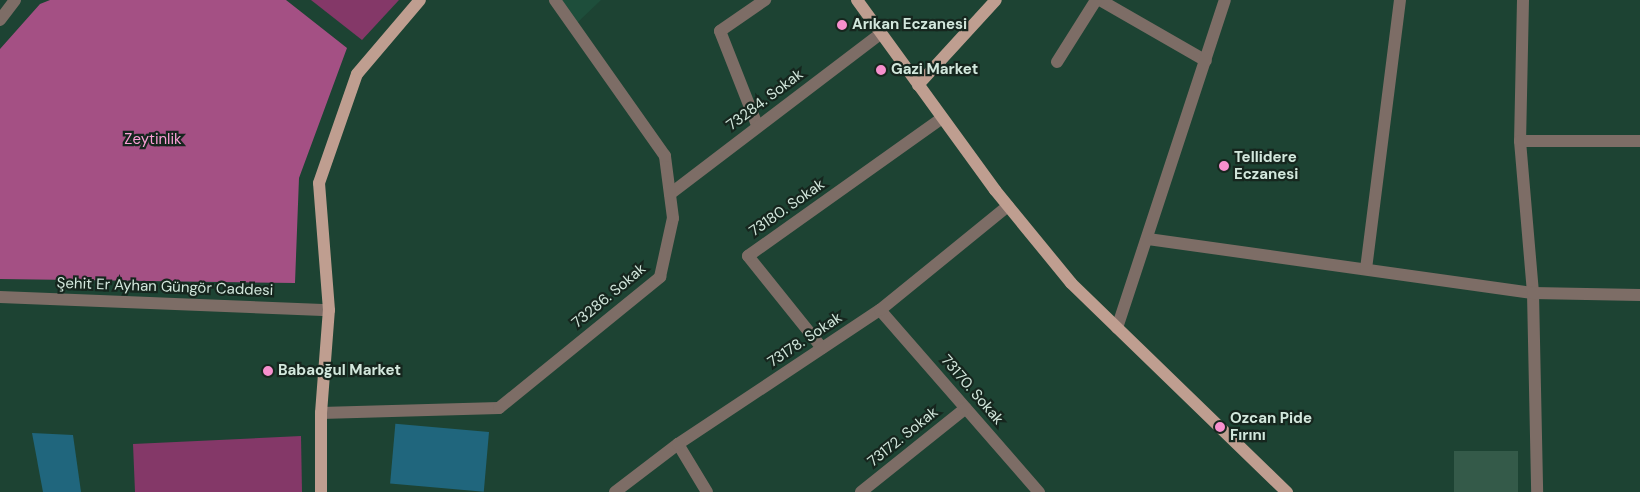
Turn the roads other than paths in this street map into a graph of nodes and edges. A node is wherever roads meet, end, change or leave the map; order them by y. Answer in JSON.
{"nodes":[{"id":1,"x":15,"y":0,"type":"edge"},
{"id":2,"x":420,"y":0,"type":"edge"},
{"id":3,"x":555,"y":0,"type":"edge"},
{"id":4,"x":765,"y":0,"type":"edge"},
{"id":5,"x":856,"y":0,"type":"edge"},
{"id":6,"x":996,"y":0,"type":"edge"},
{"id":7,"x":1096,"y":0,"type":"edge"},
{"id":8,"x":1100,"y":0,"type":"edge"},
{"id":9,"x":1225,"y":0,"type":"edge"},
{"id":10,"x":1400,"y":0,"type":"edge"},
{"id":11,"x":1523,"y":0,"type":"edge"},
{"id":12,"x":0,"y":20,"type":"edge"},
{"id":13,"x":881,"y":33,"type":"junction"},
{"id":14,"x":1206,"y":61,"type":"junction"},
{"id":15,"x":1057,"y":62,"type":"dead end"},
{"id":16,"x":918,"y":85,"type":"junction"},
{"id":17,"x":942,"y":118,"type":"junction"},
{"id":18,"x":757,"y":125,"type":"junction"},
{"id":19,"x":1520,"y":141,"type":"junction"},
{"id":20,"x":1640,"y":141,"type":"edge"},
{"id":21,"x":670,"y":194,"type":"junction"},
{"id":22,"x":1008,"y":206,"type":"junction"},
{"id":23,"x":1148,"y":239,"type":"junction"},
{"id":24,"x":1366,"y":269,"type":"junction"},
{"id":25,"x":1533,"y":293,"type":"junction"},
{"id":26,"x":1640,"y":295,"type":"edge"},
{"id":27,"x":0,"y":297,"type":"edge"},
{"id":28,"x":329,"y":310,"type":"junction"},
{"id":29,"x":880,"y":310,"type":"junction"},
{"id":30,"x":1117,"y":328,"type":"junction"},
{"id":31,"x":822,"y":348,"type":"junction"},
{"id":32,"x":966,"y":408,"type":"junction"},
{"id":33,"x":321,"y":413,"type":"junction"},
{"id":34,"x":678,"y":444,"type":"junction"},
{"id":35,"x":321,"y":492,"type":"edge"},
{"id":36,"x":614,"y":492,"type":"edge"},
{"id":37,"x":707,"y":492,"type":"edge"},
{"id":38,"x":861,"y":492,"type":"edge"},
{"id":39,"x":1040,"y":492,"type":"edge"},
{"id":40,"x":1287,"y":492,"type":"edge"},
{"id":41,"x":1537,"y":492,"type":"edge"}],
"edges":[{"from":1,"to":12,"type":"street"},
{"from":2,"to":28,"type":"main road"},
{"from":3,"to":21,"type":"street","name":"73286. Sokak"},
{"from":4,"to":18,"type":"street"},
{"from":5,"to":13,"type":"main road"},
{"from":6,"to":16,"type":"main road"},
{"from":7,"to":15,"type":"street"},
{"from":8,"to":14,"type":"street"},
{"from":9,"to":14,"type":"street"},
{"from":10,"to":24,"type":"street"},
{"from":11,"to":19,"type":"street"},
{"from":13,"to":16,"type":"main road"},
{"from":13,"to":18,"type":"street","name":"73284. Sokak"},
{"from":14,"to":23,"type":"street"},
{"from":16,"to":17,"type":"main road"},
{"from":17,"to":22,"type":"main road"},
{"from":17,"to":31,"type":"street","name":"73180. Sokak"},
{"from":18,"to":21,"type":"street","name":"73284. Sokak"},
{"from":19,"to":20,"type":"street"},
{"from":19,"to":25,"type":"street"},
{"from":21,"to":33,"type":"street","name":"73286. Sokak"},
{"from":22,"to":29,"type":"street","name":"73178. Sokak"},
{"from":22,"to":30,"type":"main road"},
{"from":23,"to":24,"type":"street"},
{"from":23,"to":30,"type":"street"},
{"from":24,"to":25,"type":"street"},
{"from":25,"to":26,"type":"street"},
{"from":25,"to":41,"type":"street"},
{"from":27,"to":28,"type":"street","name":"Şehit Er Ayhan Güngör Caddesi"},
{"from":28,"to":33,"type":"main road"},
{"from":29,"to":31,"type":"street","name":"73178. Sokak"},
{"from":29,"to":32,"type":"street","name":"73170. Sokak"},
{"from":30,"to":40,"type":"main road"},
{"from":31,"to":34,"type":"street","name":"73178. Sokak"},
{"from":32,"to":38,"type":"street","name":"73172. Sokak"},
{"from":32,"to":39,"type":"street","name":"73170. Sokak"},
{"from":33,"to":35,"type":"main road"},
{"from":34,"to":36,"type":"street","name":"73178. Sokak"},
{"from":34,"to":37,"type":"street"}]}
